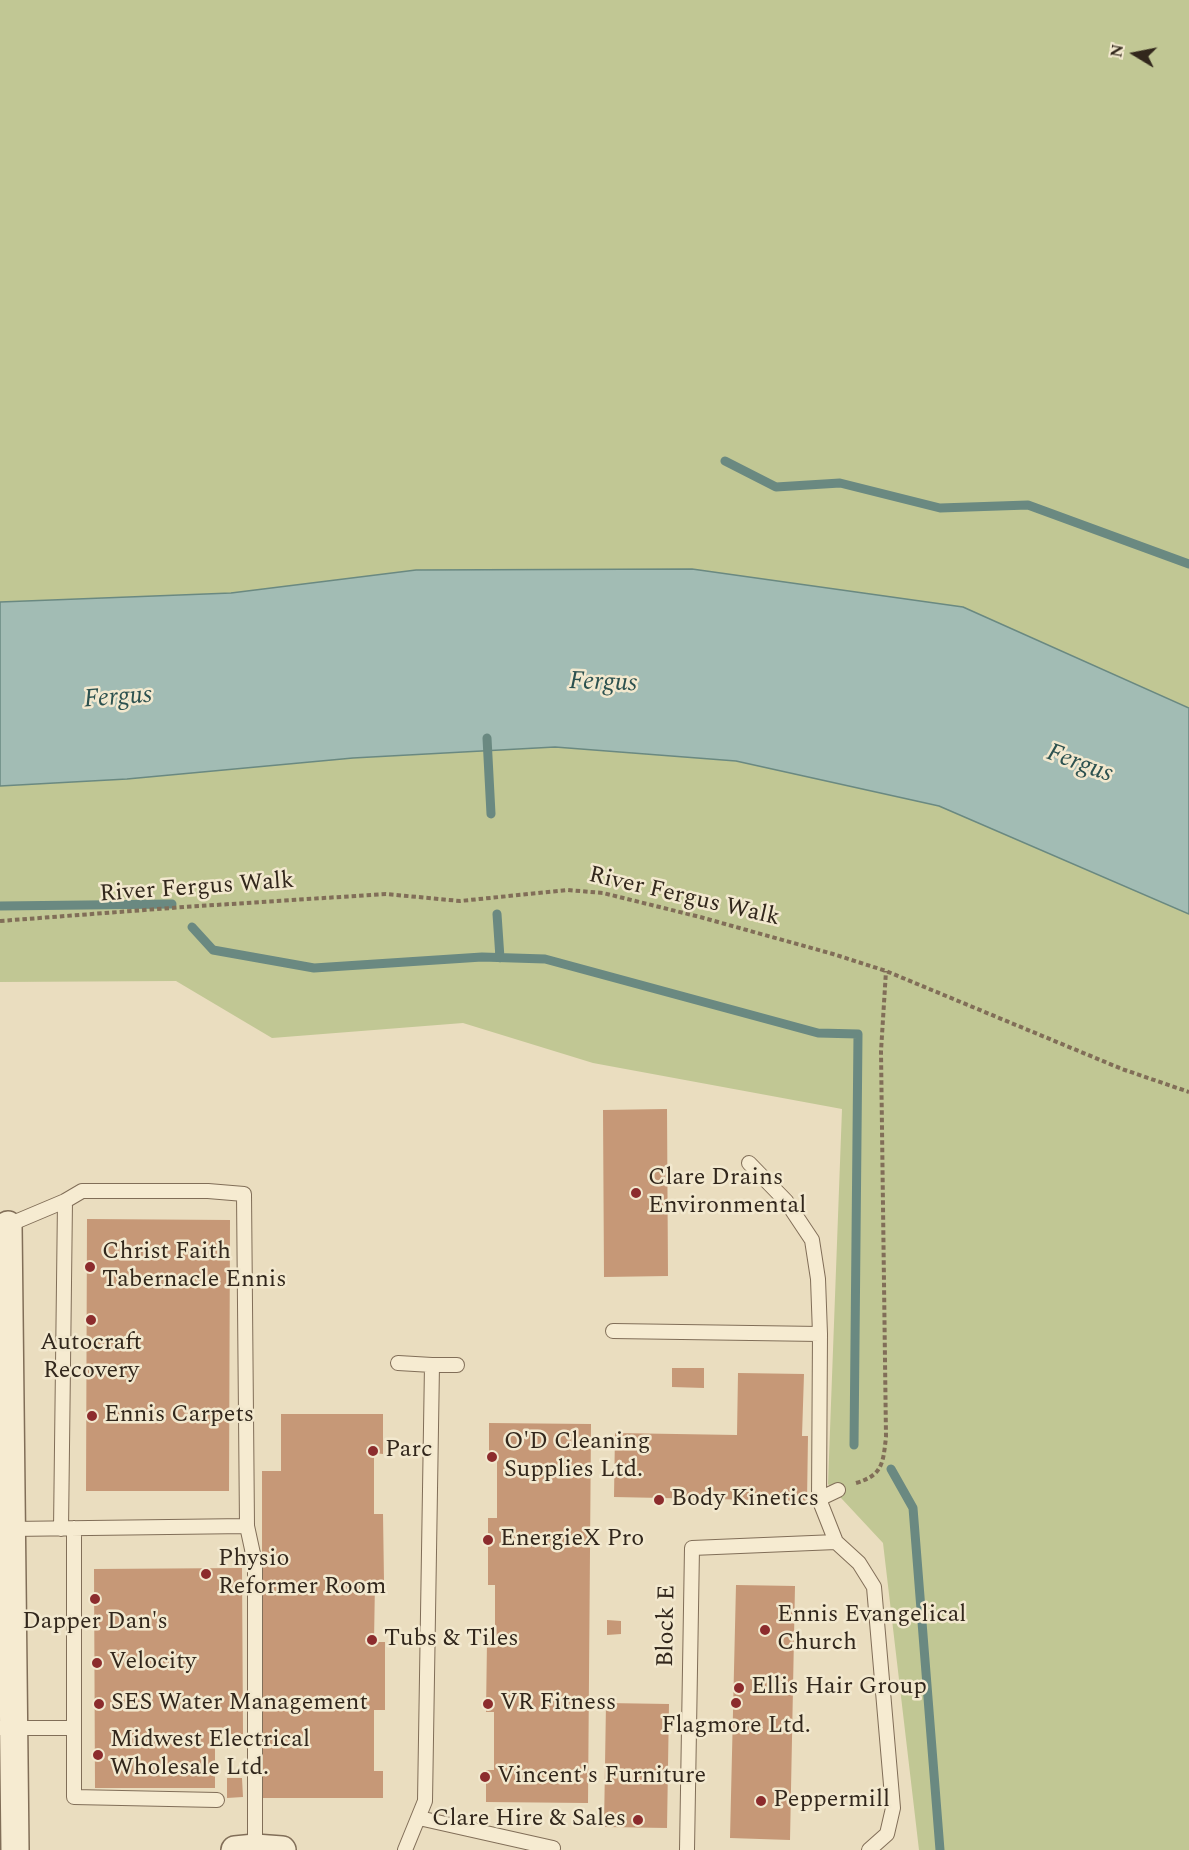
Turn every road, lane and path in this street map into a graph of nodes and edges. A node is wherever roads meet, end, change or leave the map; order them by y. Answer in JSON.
{"nodes":[{"id":1,"x":0,"y":921,"type":"edge"},
{"id":2,"x":886,"y":971,"type":"junction"},
{"id":3,"x":1189,"y":1092,"type":"edge"},
{"id":4,"x":749,"y":1163,"type":"dead end"},
{"id":5,"x":65,"y":1201,"type":"junction"},
{"id":6,"x":4,"y":1225,"type":"edge"},
{"id":7,"x":613,"y":1331,"type":"dead end"},
{"id":8,"x":820,"y":1334,"type":"junction"},
{"id":9,"x":398,"y":1363,"type":"dead end"},
{"id":10,"x":432,"y":1365,"type":"junction"},
{"id":11,"x":457,"y":1365,"type":"dead end"},
{"id":12,"x":838,"y":1490,"type":"joint"},
{"id":13,"x":819,"y":1499,"type":"junction"},
{"id":14,"x":247,"y":1526,"type":"junction"},
{"id":15,"x":67,"y":1529,"type":"junction"},
{"id":16,"x":836,"y":1542,"type":"junction"},
{"id":17,"x":8,"y":1544,"type":"edge"},
{"id":18,"x":7,"y":1727,"type":"edge"},
{"id":19,"x":74,"y":1728,"type":"junction"},
{"id":20,"x":217,"y":1800,"type":"dead end"},
{"id":21,"x":419,"y":1818,"type":"junction"},
{"id":22,"x":553,"y":1848,"type":"dead end"},
{"id":23,"x":245,"y":1849,"type":"edge"},
{"id":24,"x":15,"y":1850,"type":"edge"},
{"id":25,"x":282,"y":1850,"type":"edge"},
{"id":26,"x":405,"y":1850,"type":"edge"},
{"id":27,"x":687,"y":1850,"type":"edge"},
{"id":28,"x":869,"y":1850,"type":"edge"}],
"edges":[{"from":1,"to":2,"type":"path","name":"River Fergus Walk"},
{"from":2,"to":3,"type":"path","name":"River Fergus Walk"},
{"from":2,"to":12,"type":"path"},
{"from":4,"to":8,"type":"lane"},
{"from":5,"to":6,"type":"lane"},
{"from":5,"to":14,"type":"lane"},
{"from":5,"to":15,"type":"lane"},
{"from":6,"to":17,"type":"street"},
{"from":7,"to":8,"type":"lane"},
{"from":8,"to":13,"type":"lane"},
{"from":9,"to":10,"type":"lane"},
{"from":10,"to":11,"type":"lane"},
{"from":10,"to":21,"type":"lane"},
{"from":12,"to":13,"type":"lane"},
{"from":13,"to":16,"type":"lane"},
{"from":14,"to":15,"type":"lane"},
{"from":14,"to":23,"type":"lane"},
{"from":15,"to":17,"type":"lane"},
{"from":15,"to":19,"type":"lane"},
{"from":16,"to":27,"type":"lane","name":"Block E"},
{"from":16,"to":28,"type":"lane"},
{"from":17,"to":18,"type":"street"},
{"from":18,"to":19,"type":"lane"},
{"from":18,"to":24,"type":"street"},
{"from":19,"to":20,"type":"lane"},
{"from":21,"to":22,"type":"lane"},
{"from":21,"to":26,"type":"lane"},
{"from":23,"to":25,"type":"street"}]}
